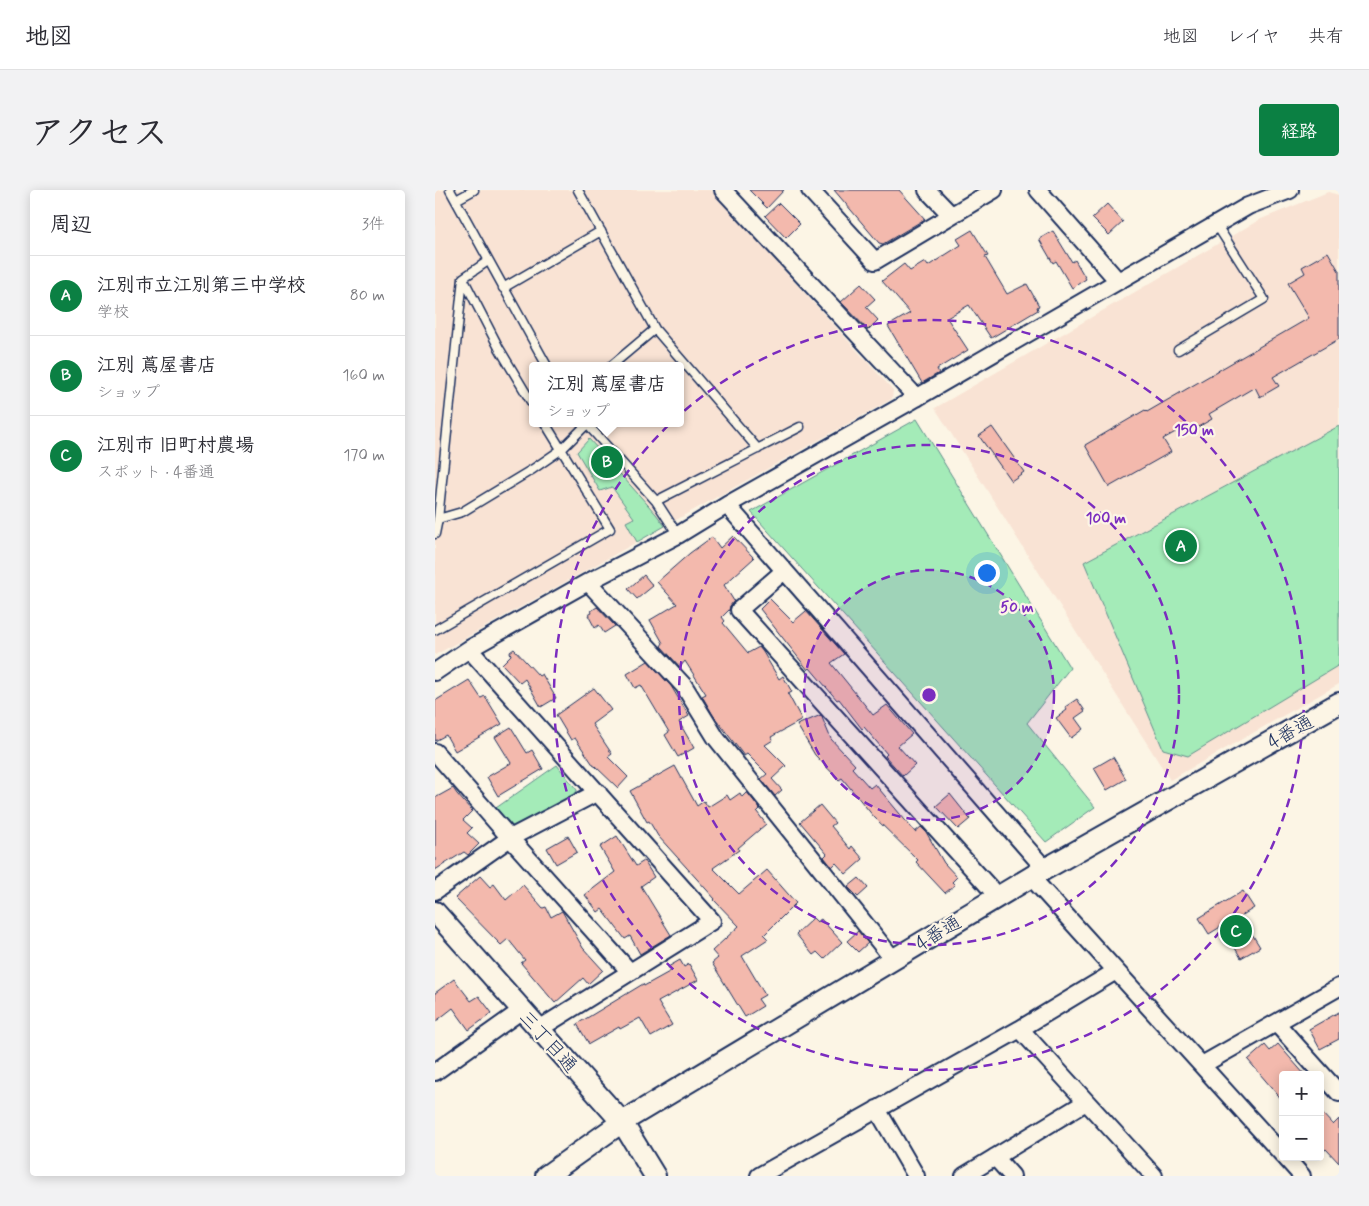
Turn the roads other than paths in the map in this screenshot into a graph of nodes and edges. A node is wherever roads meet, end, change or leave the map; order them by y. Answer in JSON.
{"nodes":[{"id":1,"x":450,"y":190,"type":"edge"},
{"id":2,"x":474,"y":190,"type":"edge"},
{"id":3,"x":578,"y":190,"type":"edge"},
{"id":4,"x":723,"y":190,"type":"edge"},
{"id":5,"x":810,"y":190,"type":"edge"},
{"id":6,"x":927,"y":190,"type":"edge"},
{"id":7,"x":994,"y":190,"type":"edge"},
{"id":8,"x":1037,"y":190,"type":"edge"},
{"id":9,"x":1290,"y":190,"type":"edge"},
{"id":10,"x":456,"y":200,"type":"junction"},
{"id":11,"x":951,"y":215,"type":"junction"},
{"id":12,"x":1216,"y":224,"type":"junction"},
{"id":13,"x":601,"y":231,"type":"junction"},
{"id":14,"x":488,"y":261,"type":"junction"},
{"id":15,"x":463,"y":278,"type":"junction"},
{"id":16,"x":1118,"y":281,"type":"junction"},
{"id":17,"x":503,"y":288,"type":"junction"},
{"id":18,"x":655,"y":329,"type":"junction"},
{"id":19,"x":1178,"y":350,"type":"dead end"},
{"id":20,"x":545,"y":362,"type":"edge"},
{"id":21,"x":616,"y":362,"type":"edge"},
{"id":22,"x":683,"y":362,"type":"edge"},
{"id":23,"x":684,"y":363,"type":"edge"},
{"id":24,"x":529,"y":398,"type":"edge"},
{"id":25,"x":917,"y":398,"type":"junction"},
{"id":26,"x":548,"y":427,"type":"edge"},
{"id":27,"x":583,"y":427,"type":"edge"},
{"id":28,"x":589,"y":427,"type":"edge"},
{"id":29,"x":801,"y":427,"type":"dead end"},
{"id":30,"x":562,"y":449,"type":"junction"},
{"id":31,"x":758,"y":449,"type":"junction"},
{"id":32,"x":657,"y":501,"type":"junction"},
{"id":33,"x":727,"y":505,"type":"junction"},
{"id":34,"x":438,"y":519,"type":"junction"},
{"id":35,"x":435,"y":534,"type":"edge"},
{"id":36,"x":678,"y":535,"type":"junction"},
{"id":37,"x":784,"y":571,"type":"junction"},
{"id":38,"x":587,"y":582,"type":"junction"},
{"id":39,"x":435,"y":630,"type":"edge"},
{"id":40,"x":469,"y":649,"type":"junction"},
{"id":41,"x":436,"y":668,"type":"edge"},
{"id":42,"x":1339,"y":703,"type":"edge"},
{"id":43,"x":435,"y":752,"type":"edge"},
{"id":44,"x":598,"y":792,"type":"junction"},
{"id":45,"x":510,"y":838,"type":"junction"},
{"id":46,"x":1038,"y":873,"type":"junction"},
{"id":47,"x":435,"y":891,"type":"edge"},
{"id":48,"x":998,"y":897,"type":"junction"},
{"id":49,"x":435,"y":912,"type":"edge"},
{"id":50,"x":893,"y":959,"type":"junction"},
{"id":51,"x":1116,"y":971,"type":"junction"},
{"id":52,"x":630,"y":972,"type":"junction"},
{"id":53,"x":1339,"y":987,"type":"edge"},
{"id":54,"x":522,"y":1010,"type":"junction"},
{"id":55,"x":1277,"y":1024,"type":"junction"},
{"id":56,"x":539,"y":1029,"type":"junction"},
{"id":57,"x":1020,"y":1029,"type":"junction"},
{"id":58,"x":1202,"y":1065,"type":"junction"},
{"id":59,"x":435,"y":1072,"type":"edge"},
{"id":60,"x":1339,"y":1094,"type":"edge"},
{"id":61,"x":1086,"y":1102,"type":"junction"},
{"id":62,"x":877,"y":1109,"type":"junction"},
{"id":63,"x":622,"y":1122,"type":"junction"},
{"id":64,"x":1279,"y":1150,"type":"edge"},
{"id":65,"x":995,"y":1157,"type":"junction"},
{"id":66,"x":1288,"y":1161,"type":"edge"},
{"id":67,"x":785,"y":1170,"type":"edge"},
{"id":68,"x":546,"y":1176,"type":"edge"},
{"id":69,"x":655,"y":1176,"type":"edge"},
{"id":70,"x":759,"y":1176,"type":"edge"},
{"id":71,"x":916,"y":1176,"type":"edge"},
{"id":72,"x":964,"y":1176,"type":"edge"},
{"id":73,"x":1011,"y":1176,"type":"edge"},
{"id":74,"x":1154,"y":1176,"type":"edge"},
{"id":75,"x":1302,"y":1176,"type":"edge"}],
"edges":[{"from":1,"to":10,"type":"lane"},
{"from":2,"to":10,"type":"lane"},
{"from":3,"to":13,"type":"lane"},
{"from":4,"to":25,"type":"street"},
{"from":5,"to":11,"type":"street"},
{"from":6,"to":11,"type":"street"},
{"from":7,"to":11,"type":"street"},
{"from":8,"to":16,"type":"street"},
{"from":9,"to":12,"type":"street"},
{"from":10,"to":14,"type":"lane"},
{"from":12,"to":16,"type":"street"},
{"from":12,"to":19,"type":"lane"},
{"from":13,"to":17,"type":"lane"},
{"from":13,"to":18,"type":"lane"},
{"from":14,"to":15,"type":"lane"},
{"from":14,"to":17,"type":"lane"},
{"from":15,"to":24,"type":"lane"},
{"from":15,"to":34,"type":"lane"},
{"from":16,"to":25,"type":"street"},
{"from":17,"to":20,"type":"lane"},
{"from":18,"to":21,"type":"lane"},
{"from":18,"to":22,"type":"lane"},
{"from":23,"to":31,"type":"lane"},
{"from":25,"to":33,"type":"street"},
{"from":26,"to":30,"type":"lane"},
{"from":27,"to":30,"type":"lane"},
{"from":28,"to":32,"type":"lane"},
{"from":29,"to":31,"type":"lane"},
{"from":30,"to":34,"type":"lane"},
{"from":30,"to":39,"type":"lane"},
{"from":31,"to":32,"type":"lane"},
{"from":32,"to":36,"type":"lane"},
{"from":33,"to":36,"type":"street"},
{"from":33,"to":37,"type":"street"},
{"from":34,"to":35,"type":"lane"},
{"from":36,"to":38,"type":"street"},
{"from":37,"to":46,"type":"street"},
{"from":37,"to":48,"type":"street"},
{"from":38,"to":40,"type":"street"},
{"from":38,"to":50,"type":"street"},
{"from":40,"to":41,"type":"street"},
{"from":40,"to":44,"type":"street"},
{"from":42,"to":46,"type":"street","name":"4番通"},
{"from":43,"to":45,"type":"street"},
{"from":44,"to":45,"type":"street"},
{"from":44,"to":52,"type":"street"},
{"from":45,"to":47,"type":"street"},
{"from":45,"to":52,"type":"street"},
{"from":46,"to":48,"type":"street","name":"4番通"},
{"from":46,"to":51,"type":"street"},
{"from":48,"to":50,"type":"street","name":"4番通"},
{"from":49,"to":54,"type":"street","name":"三丁目通"},
{"from":50,"to":63,"type":"street","name":"4番通"},
{"from":51,"to":57,"type":"street"},
{"from":51,"to":58,"type":"street"},
{"from":52,"to":56,"type":"street"},
{"from":53,"to":55,"type":"street"},
{"from":54,"to":56,"type":"street","name":"三丁目通"},
{"from":54,"to":59,"type":"street"},
{"from":55,"to":58,"type":"street"},
{"from":55,"to":60,"type":"street"},
{"from":56,"to":63,"type":"street","name":"三丁目通"},
{"from":57,"to":61,"type":"street"},
{"from":57,"to":62,"type":"street"},
{"from":58,"to":64,"type":"street"},
{"from":61,"to":65,"type":"street"},
{"from":61,"to":74,"type":"street"},
{"from":62,"to":67,"type":"street"},
{"from":62,"to":71,"type":"street"},
{"from":63,"to":68,"type":"street","name":"4番通"},
{"from":63,"to":69,"type":"street","name":"三丁目通"},
{"from":65,"to":72,"type":"street"},
{"from":65,"to":73,"type":"street"},
{"from":66,"to":75,"type":"street"},
{"from":67,"to":70,"type":"street"}]}
